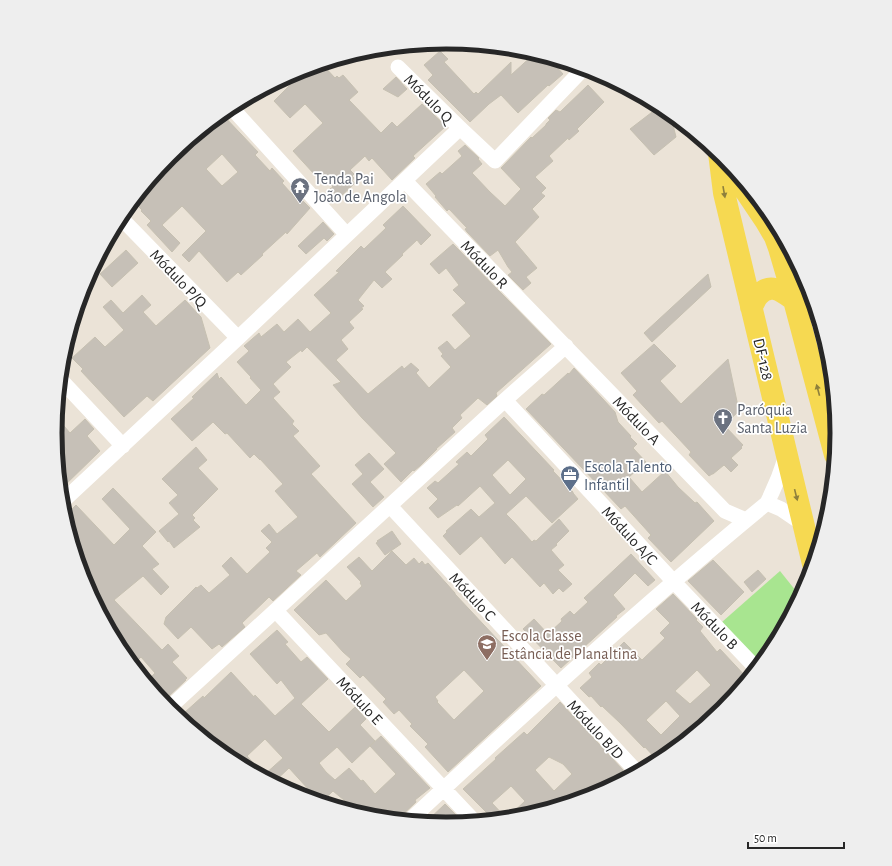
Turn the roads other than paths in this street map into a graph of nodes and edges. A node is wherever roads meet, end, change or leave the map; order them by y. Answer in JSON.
{"nodes":[{"id":1,"x":398,"y":67,"type":"dead end"},
{"id":2,"x":579,"y":73,"type":"edge"},
{"id":3,"x":236,"y":112,"type":"edge"},
{"id":4,"x":460,"y":128,"type":"junction"},
{"id":5,"x":719,"y":163,"type":"edge"},
{"id":6,"x":405,"y":181,"type":"junction"},
{"id":7,"x":750,"y":198,"type":"edge"},
{"id":8,"x":765,"y":220,"type":"edge"},
{"id":9,"x":765,"y":220,"type":"edge"},
{"id":10,"x":125,"y":222,"type":"edge"},
{"id":11,"x":347,"y":235,"type":"junction"},
{"id":12,"x":794,"y":300,"type":"junction"},
{"id":13,"x":751,"y":307,"type":"junction"},
{"id":14,"x":812,"y":317,"type":"edge"},
{"id":15,"x":238,"y":338,"type":"junction"},
{"id":16,"x":566,"y":346,"type":"junction"},
{"id":17,"x":65,"y":384,"type":"edge"},
{"id":18,"x":505,"y":400,"type":"junction"},
{"id":19,"x":830,"y":436,"type":"edge"},
{"id":20,"x":123,"y":446,"type":"junction"},
{"id":21,"x":786,"y":455,"type":"junction"},
{"id":22,"x":67,"y":497,"type":"edge"},
{"id":23,"x":767,"y":503,"type":"junction"},
{"id":24,"x":390,"y":506,"type":"junction"},
{"id":25,"x":746,"y":520,"type":"junction"},
{"id":26,"x":803,"y":524,"type":"junction"},
{"id":27,"x":811,"y":554,"type":"edge"},
{"id":28,"x":674,"y":582,"type":"junction"},
{"id":29,"x":276,"y":611,"type":"junction"},
{"id":30,"x":753,"y":665,"type":"edge"},
{"id":31,"x":556,"y":686,"type":"junction"},
{"id":32,"x":173,"y":704,"type":"edge"},
{"id":33,"x":633,"y":769,"type":"edge"},
{"id":34,"x":444,"y":789,"type":"junction"},
{"id":35,"x":415,"y":816,"type":"edge"},
{"id":36,"x":469,"y":816,"type":"edge"}],
"edges":[{"from":1,"to":4,"type":"street","name":"Módulo Q"},
{"from":2,"to":4,"type":"street"},
{"from":3,"to":11,"type":"street"},
{"from":4,"to":6,"type":"street"},
{"from":5,"to":13,"type":"main road","name":"DF-128","number":"DF-128","one_way":true},
{"from":6,"to":11,"type":"street"},
{"from":6,"to":16,"type":"street","name":"Módulo R"},
{"from":7,"to":9,"type":"main road"},
{"from":8,"to":12,"type":"main road"},
{"from":10,"to":15,"type":"street","name":"Módulo P/Q"},
{"from":11,"to":15,"type":"street"},
{"from":12,"to":13,"type":"main road"},
{"from":12,"to":14,"type":"street"},
{"from":19,"to":12,"type":"main road","one_way":true},
{"from":13,"to":21,"type":"main road","name":"DF-128","number":"DF-128"},
{"from":15,"to":20,"type":"street"},
{"from":16,"to":18,"type":"street"},
{"from":16,"to":25,"type":"street","name":"Módulo A"},
{"from":17,"to":20,"type":"street"},
{"from":18,"to":24,"type":"street"},
{"from":18,"to":28,"type":"street","name":"Módulo A/C"},
{"from":20,"to":22,"type":"street"},
{"from":21,"to":23,"type":"street"},
{"from":21,"to":26,"type":"main road","name":"DF-128","number":"DF-128","one_way":true},
{"from":23,"to":25,"type":"street"},
{"from":23,"to":26,"type":"street"},
{"from":24,"to":29,"type":"street"},
{"from":24,"to":31,"type":"street","name":"Módulo C"},
{"from":25,"to":28,"type":"street"},
{"from":26,"to":27,"type":"main road","name":"DF-128","number":"DF-128"},
{"from":28,"to":30,"type":"street","name":"Módulo B"},
{"from":28,"to":31,"type":"street"},
{"from":29,"to":32,"type":"street"},
{"from":29,"to":34,"type":"street","name":"Módulo E"},
{"from":31,"to":33,"type":"street","name":"Módulo B/D"},
{"from":31,"to":34,"type":"street"},
{"from":34,"to":35,"type":"street"},
{"from":34,"to":36,"type":"street","name":"Módulo E"}]}
